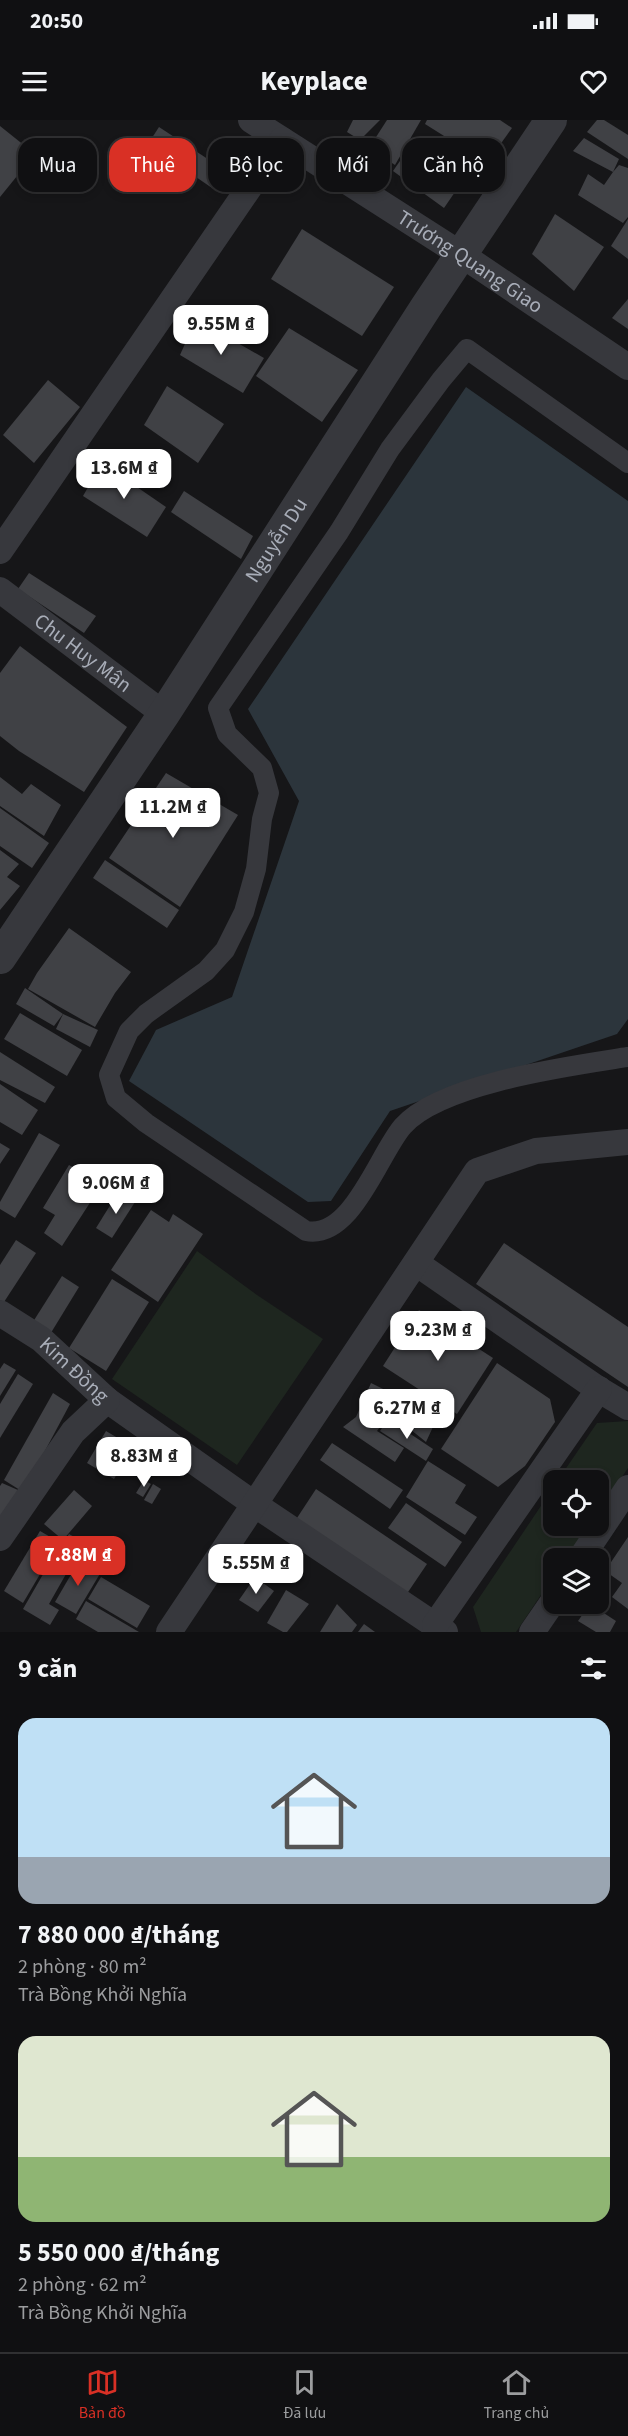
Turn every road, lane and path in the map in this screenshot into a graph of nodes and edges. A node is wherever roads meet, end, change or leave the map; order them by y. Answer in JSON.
{"nodes":[{"id":1,"x":251,"y":120,"type":"edge"},
{"id":2,"x":551,"y":120,"type":"edge"},
{"id":3,"x":279,"y":138,"type":"edge"},
{"id":4,"x":304,"y":154,"type":"edge"},
{"id":5,"x":246,"y":192,"type":"edge"},
{"id":6,"x":462,"y":255,"type":"junction"},
{"id":7,"x":628,"y":367,"type":"edge"},
{"id":8,"x":628,"y":463,"type":"edge"},
{"id":9,"x":0,"y":551,"type":"edge"},
{"id":10,"x":0,"y":590,"type":"edge"},
{"id":11,"x":164,"y":714,"type":"junction"},
{"id":12,"x":0,"y":958,"type":"edge"},
{"id":13,"x":628,"y":1057,"type":"edge"},
{"id":14,"x":628,"y":1142,"type":"edge"},
{"id":15,"x":416,"y":1263,"type":"junction"},
{"id":16,"x":0,"y":1313,"type":"edge"},
{"id":17,"x":599,"y":1389,"type":"junction"},
{"id":18,"x":107,"y":1400,"type":"junction"},
{"id":19,"x":628,"y":1407,"type":"edge"},
{"id":20,"x":628,"y":1488,"type":"edge"},
{"id":21,"x":254,"y":1504,"type":"junction"},
{"id":22,"x":0,"y":1538,"type":"edge"},
{"id":23,"x":588,"y":1548,"type":"edge"},
{"id":24,"x":544,"y":1614,"type":"edge"},
{"id":25,"x":440,"y":1628,"type":"edge"},
{"id":26,"x":169,"y":1632,"type":"edge"},
{"id":27,"x":532,"y":1632,"type":"edge"}],
"edges":[{"from":1,"to":3,"type":"street","name":"Trương Quang Giao"},
{"from":2,"to":6,"type":"street","name":"Nguyễn Du"},
{"from":4,"to":6,"type":"street","name":"Trương Quang Giao"},
{"from":5,"to":9,"type":"street"},
{"from":6,"to":7,"type":"street","name":"Trương Quang Giao"},
{"from":6,"to":11,"type":"street","name":"Nguyễn Du"},
{"from":8,"to":13,"type":"street"},
{"from":10,"to":11,"type":"street","name":"Chu Huy Mân"},
{"from":11,"to":12,"type":"street","name":"Nguyễn Du"},
{"from":14,"to":15,"type":"street"},
{"from":15,"to":17,"type":"street"},
{"from":15,"to":21,"type":"street"},
{"from":16,"to":18,"type":"street","name":"Kim Đồng"},
{"from":17,"to":19,"type":"street"},
{"from":17,"to":25,"type":"street"},
{"from":18,"to":21,"type":"street","name":"Kim Đồng"},
{"from":18,"to":22,"type":"street"},
{"from":20,"to":23,"type":"street"},
{"from":21,"to":25,"type":"street","name":"Kim Đồng"},
{"from":21,"to":26,"type":"street"},
{"from":24,"to":27,"type":"street"}]}
